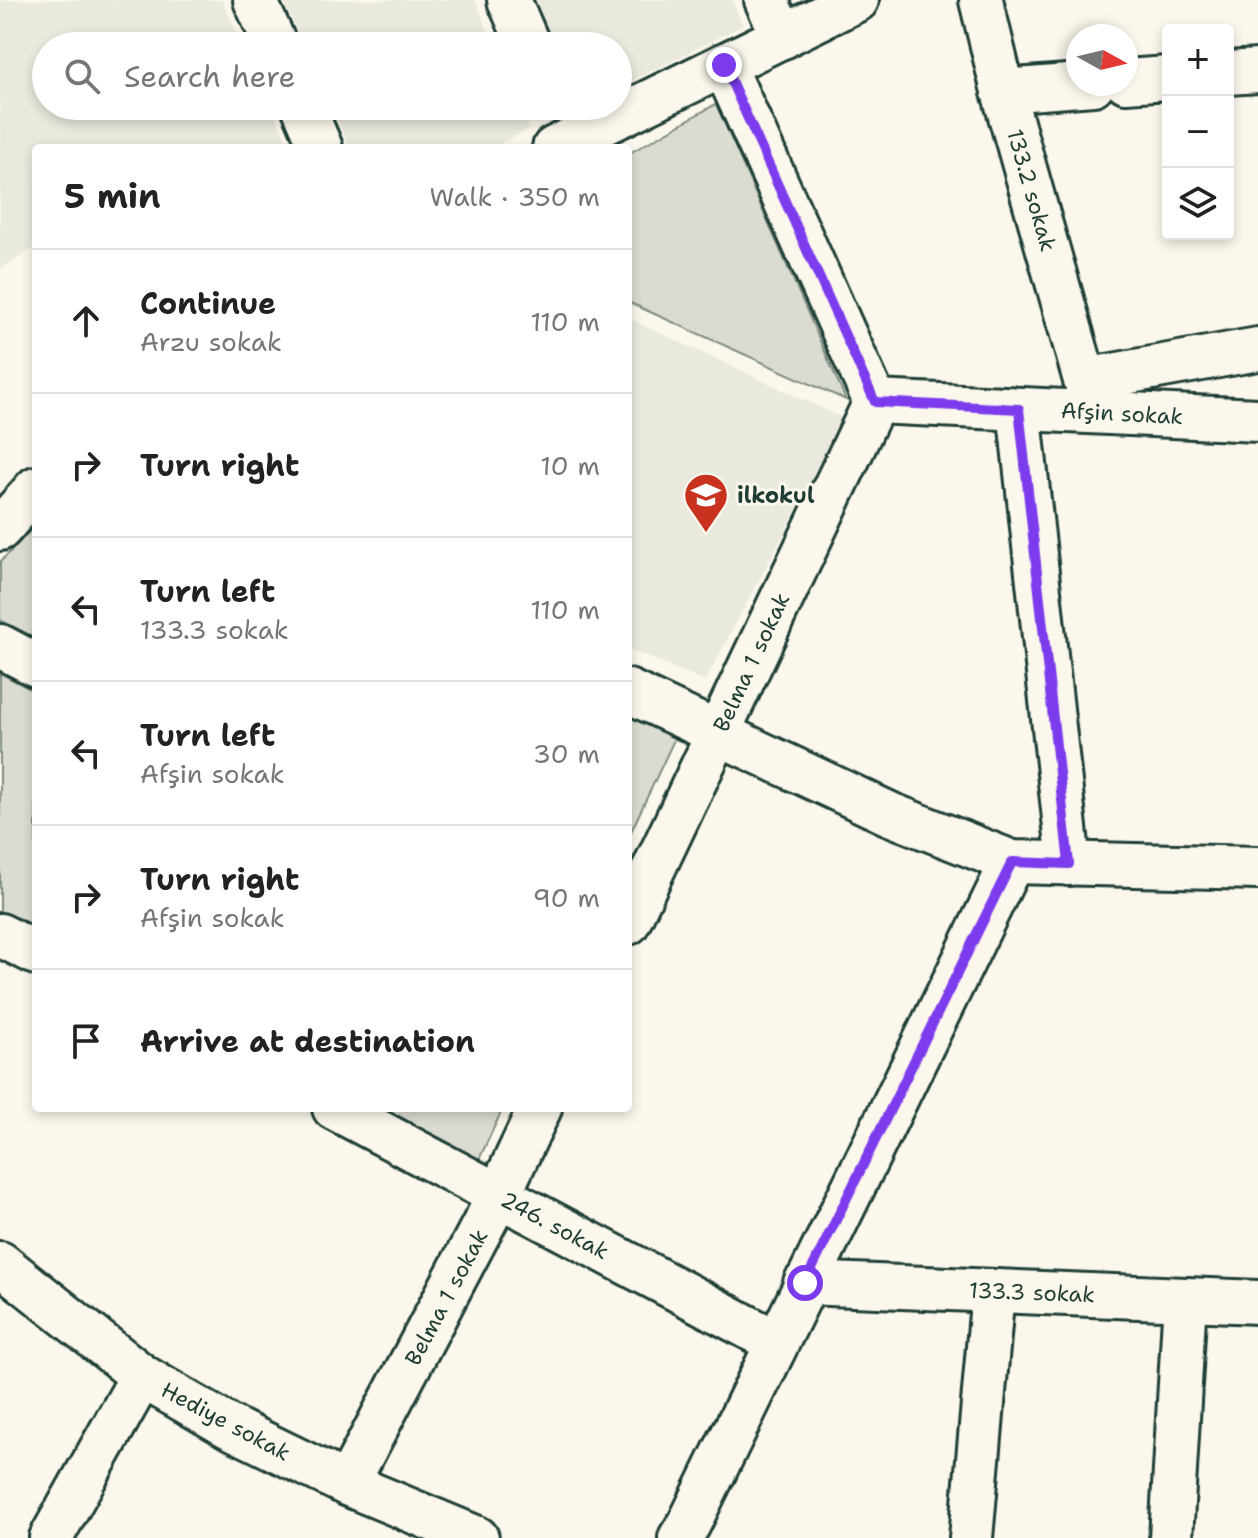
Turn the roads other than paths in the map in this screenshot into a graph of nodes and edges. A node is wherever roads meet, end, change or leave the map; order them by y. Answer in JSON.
{"nodes":[{"id":1,"x":255,"y":0,"type":"edge"},
{"id":2,"x":509,"y":0,"type":"edge"},
{"id":3,"x":857,"y":0,"type":"edge"},
{"id":4,"x":981,"y":0,"type":"edge"},
{"id":5,"x":774,"y":18,"type":"edge"},
{"id":6,"x":270,"y":32,"type":"edge"},
{"id":7,"x":523,"y":32,"type":"edge"},
{"id":8,"x":724,"y":65,"type":"junction"},
{"id":9,"x":1258,"y":71,"type":"edge"},
{"id":10,"x":1234,"y":73,"type":"edge"},
{"id":11,"x":1162,"y":78,"type":"edge"},
{"id":12,"x":1138,"y":80,"type":"edge"},
{"id":13,"x":1066,"y":86,"type":"edge"},
{"id":14,"x":1003,"y":91,"type":"junction"},
{"id":15,"x":632,"y":102,"type":"edge"},
{"id":16,"x":309,"y":120,"type":"edge"},
{"id":17,"x":586,"y":120,"type":"edge"},
{"id":18,"x":559,"y":131,"type":"edge"},
{"id":19,"x":319,"y":144,"type":"edge"},
{"id":20,"x":1258,"y":349,"type":"edge"},
{"id":21,"x":1090,"y":396,"type":"junction"},
{"id":22,"x":875,"y":402,"type":"junction"},
{"id":23,"x":1019,"y":409,"type":"junction"},
{"id":24,"x":1258,"y":420,"type":"edge"},
{"id":25,"x":32,"y":493,"type":"edge"},
{"id":26,"x":0,"y":529,"type":"edge"},
{"id":27,"x":0,"y":646,"type":"edge"},
{"id":28,"x":32,"y":663,"type":"edge"},
{"id":29,"x":632,"y":693,"type":"edge"},
{"id":30,"x":718,"y":733,"type":"junction"},
{"id":31,"x":1012,"y":862,"type":"junction"},
{"id":32,"x":1069,"y":864,"type":"junction"},
{"id":33,"x":1258,"y":868,"type":"edge"},
{"id":34,"x":632,"y":915,"type":"edge"},
{"id":35,"x":0,"y":935,"type":"edge"},
{"id":36,"x":32,"y":951,"type":"edge"},
{"id":37,"x":342,"y":1112,"type":"edge"},
{"id":38,"x":538,"y":1112,"type":"edge"},
{"id":39,"x":499,"y":1195,"type":"junction"},
{"id":40,"x":0,"y":1263,"type":"edge"},
{"id":41,"x":805,"y":1283,"type":"junction"},
{"id":42,"x":993,"y":1291,"type":"junction"},
{"id":43,"x":1185,"y":1299,"type":"junction"},
{"id":44,"x":1258,"y":1302,"type":"edge"},
{"id":45,"x":776,"y":1342,"type":"junction"},
{"id":46,"x":142,"y":1376,"type":"junction"},
{"id":47,"x":347,"y":1484,"type":"junction"},
{"id":48,"x":51,"y":1538,"type":"edge"},
{"id":49,"x":477,"y":1538,"type":"edge"},
{"id":50,"x":680,"y":1538,"type":"edge"},
{"id":51,"x":971,"y":1538,"type":"edge"},
{"id":52,"x":1171,"y":1538,"type":"edge"}],
"edges":[{"from":1,"to":6,"type":"street"},
{"from":2,"to":7,"type":"street"},
{"from":3,"to":5,"type":"street"},
{"from":4,"to":14,"type":"street","name":"133.2 sokak"},
{"from":5,"to":8,"type":"street"},
{"from":8,"to":15,"type":"street"},
{"from":8,"to":22,"type":"street"},
{"from":9,"to":10,"type":"street"},
{"from":11,"to":12,"type":"street"},
{"from":13,"to":14,"type":"street"},
{"from":14,"to":21,"type":"street","name":"133.2 sokak"},
{"from":16,"to":19,"type":"street"},
{"from":17,"to":18,"type":"street"},
{"from":20,"to":21,"type":"street"},
{"from":21,"to":23,"type":"street","name":"Afşin sokak"},
{"from":21,"to":24,"type":"street","name":"Afşin sokak"},
{"from":22,"to":23,"type":"street","name":"Afşin sokak"},
{"from":22,"to":30,"type":"street","name":"Belma 1 sokak"},
{"from":23,"to":32,"type":"street"},
{"from":25,"to":26,"type":"street"},
{"from":27,"to":28,"type":"street"},
{"from":29,"to":30,"type":"street"},
{"from":30,"to":31,"type":"street"},
{"from":30,"to":34,"type":"street","name":"Belma 1 sokak"},
{"from":31,"to":32,"type":"street"},
{"from":31,"to":41,"type":"street"},
{"from":32,"to":33,"type":"street"},
{"from":35,"to":36,"type":"street"},
{"from":37,"to":39,"type":"street","name":"246. sokak"},
{"from":38,"to":39,"type":"street","name":"Belma 1 sokak"},
{"from":39,"to":45,"type":"street","name":"246. sokak"},
{"from":39,"to":47,"type":"street","name":"Belma 1 sokak"},
{"from":40,"to":46,"type":"street","name":"Hediye sokak"},
{"from":41,"to":42,"type":"street","name":"133.3 sokak"},
{"from":41,"to":45,"type":"street"},
{"from":42,"to":43,"type":"street","name":"133.3 sokak"},
{"from":42,"to":51,"type":"street"},
{"from":43,"to":44,"type":"street","name":"133.3 sokak"},
{"from":43,"to":52,"type":"street"},
{"from":45,"to":50,"type":"street"},
{"from":46,"to":47,"type":"street","name":"Hediye sokak"},
{"from":46,"to":48,"type":"street"},
{"from":47,"to":49,"type":"street","name":"Hediye sokak"}]}
